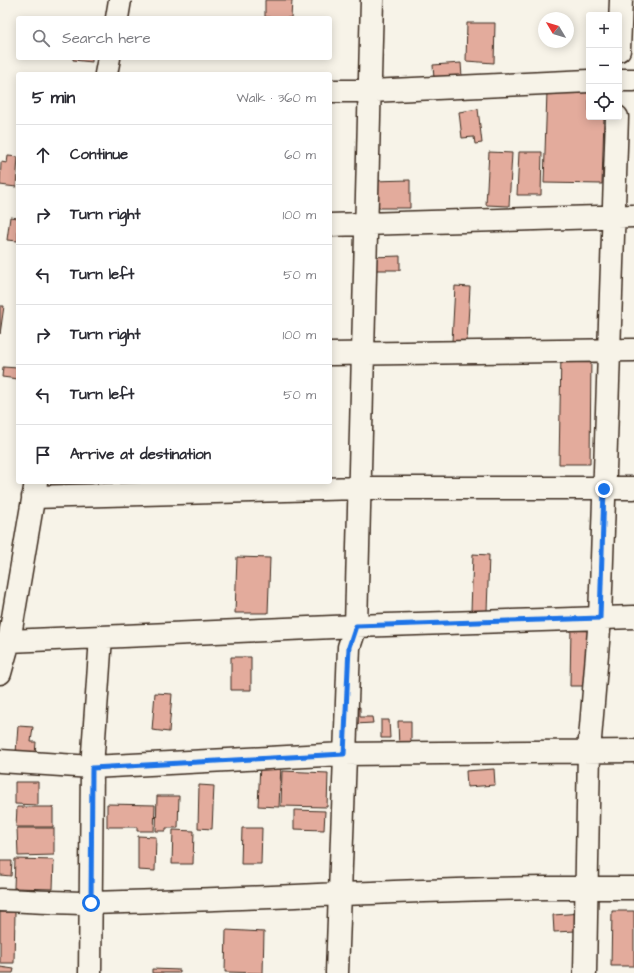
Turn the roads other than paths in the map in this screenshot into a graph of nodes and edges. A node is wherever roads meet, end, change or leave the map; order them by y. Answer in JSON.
{"nodes":[{"id":1,"x":120,"y":0,"type":"edge"},
{"id":2,"x":372,"y":0,"type":"edge"},
{"id":3,"x":621,"y":0,"type":"edge"},
{"id":4,"x":116,"y":16,"type":"edge"},
{"id":5,"x":619,"y":48,"type":"edge"},
{"id":6,"x":109,"y":60,"type":"edge"},
{"id":7,"x":106,"y":72,"type":"edge"},
{"id":8,"x":622,"y":80,"type":"edge"},
{"id":9,"x":634,"y":80,"type":"edge"},
{"id":10,"x":586,"y":81,"type":"edge"},
{"id":11,"x":332,"y":91,"type":"edge"},
{"id":12,"x":370,"y":91,"type":"junction"},
{"id":13,"x":617,"y":120,"type":"edge"},
{"id":14,"x":624,"y":216,"type":"edge"},
{"id":15,"x":332,"y":225,"type":"edge"},
{"id":16,"x":366,"y":225,"type":"junction"},
{"id":17,"x":609,"y":350,"type":"junction"},
{"id":18,"x":634,"y":350,"type":"edge"},
{"id":19,"x":332,"y":354,"type":"edge"},
{"id":20,"x":363,"y":354,"type":"junction"},
{"id":21,"x":359,"y":488,"type":"junction"},
{"id":22,"x":634,"y":488,"type":"edge"},
{"id":23,"x":35,"y":489,"type":"edge"},
{"id":24,"x":604,"y":489,"type":"junction"},
{"id":25,"x":634,"y":617,"type":"edge"},
{"id":26,"x":600,"y":618,"type":"junction"},
{"id":27,"x":356,"y":626,"type":"junction"},
{"id":28,"x":101,"y":637,"type":"junction"},
{"id":29,"x":9,"y":641,"type":"junction"},
{"id":30,"x":0,"y":673,"type":"edge"},
{"id":31,"x":589,"y":751,"type":"junction"},
{"id":32,"x":634,"y":751,"type":"edge"},
{"id":33,"x":344,"y":754,"type":"junction"},
{"id":34,"x":0,"y":760,"type":"edge"},
{"id":35,"x":92,"y":768,"type":"junction"},
{"id":36,"x":586,"y":888,"type":"junction"},
{"id":37,"x":634,"y":888,"type":"edge"},
{"id":38,"x":341,"y":894,"type":"junction"},
{"id":39,"x":0,"y":900,"type":"edge"},
{"id":40,"x":91,"y":903,"type":"junction"},
{"id":41,"x":90,"y":973,"type":"edge"},
{"id":42,"x":337,"y":973,"type":"edge"},
{"id":43,"x":585,"y":973,"type":"edge"}],
"edges":[{"from":1,"to":4,"type":"street"},
{"from":2,"to":12,"type":"street"},
{"from":3,"to":5,"type":"street"},
{"from":6,"to":7,"type":"street"},
{"from":8,"to":9,"type":"street"},
{"from":10,"to":12,"type":"street"},
{"from":11,"to":12,"type":"street"},
{"from":12,"to":16,"type":"street"},
{"from":13,"to":14,"type":"street"},
{"from":14,"to":16,"type":"street"},
{"from":14,"to":17,"type":"street"},
{"from":15,"to":16,"type":"street"},
{"from":16,"to":20,"type":"street"},
{"from":17,"to":18,"type":"street"},
{"from":17,"to":20,"type":"street"},
{"from":17,"to":24,"type":"street"},
{"from":19,"to":20,"type":"street"},
{"from":20,"to":21,"type":"street"},
{"from":21,"to":23,"type":"street"},
{"from":21,"to":24,"type":"street"},
{"from":21,"to":27,"type":"street"},
{"from":22,"to":24,"type":"street"},
{"from":23,"to":29,"type":"street"},
{"from":24,"to":26,"type":"street"},
{"from":25,"to":26,"type":"street"},
{"from":26,"to":27,"type":"street"},
{"from":26,"to":31,"type":"street"},
{"from":27,"to":28,"type":"street"},
{"from":27,"to":33,"type":"street"},
{"from":28,"to":29,"type":"street"},
{"from":28,"to":35,"type":"street"},
{"from":29,"to":30,"type":"street"},
{"from":31,"to":32,"type":"street"},
{"from":31,"to":33,"type":"street"},
{"from":31,"to":36,"type":"street"},
{"from":33,"to":35,"type":"street"},
{"from":33,"to":38,"type":"street"},
{"from":34,"to":35,"type":"street"},
{"from":35,"to":40,"type":"street"},
{"from":36,"to":37,"type":"street"},
{"from":36,"to":38,"type":"street"},
{"from":36,"to":43,"type":"street"},
{"from":38,"to":40,"type":"street"},
{"from":38,"to":42,"type":"street"},
{"from":39,"to":40,"type":"street"},
{"from":40,"to":41,"type":"street"}]}
